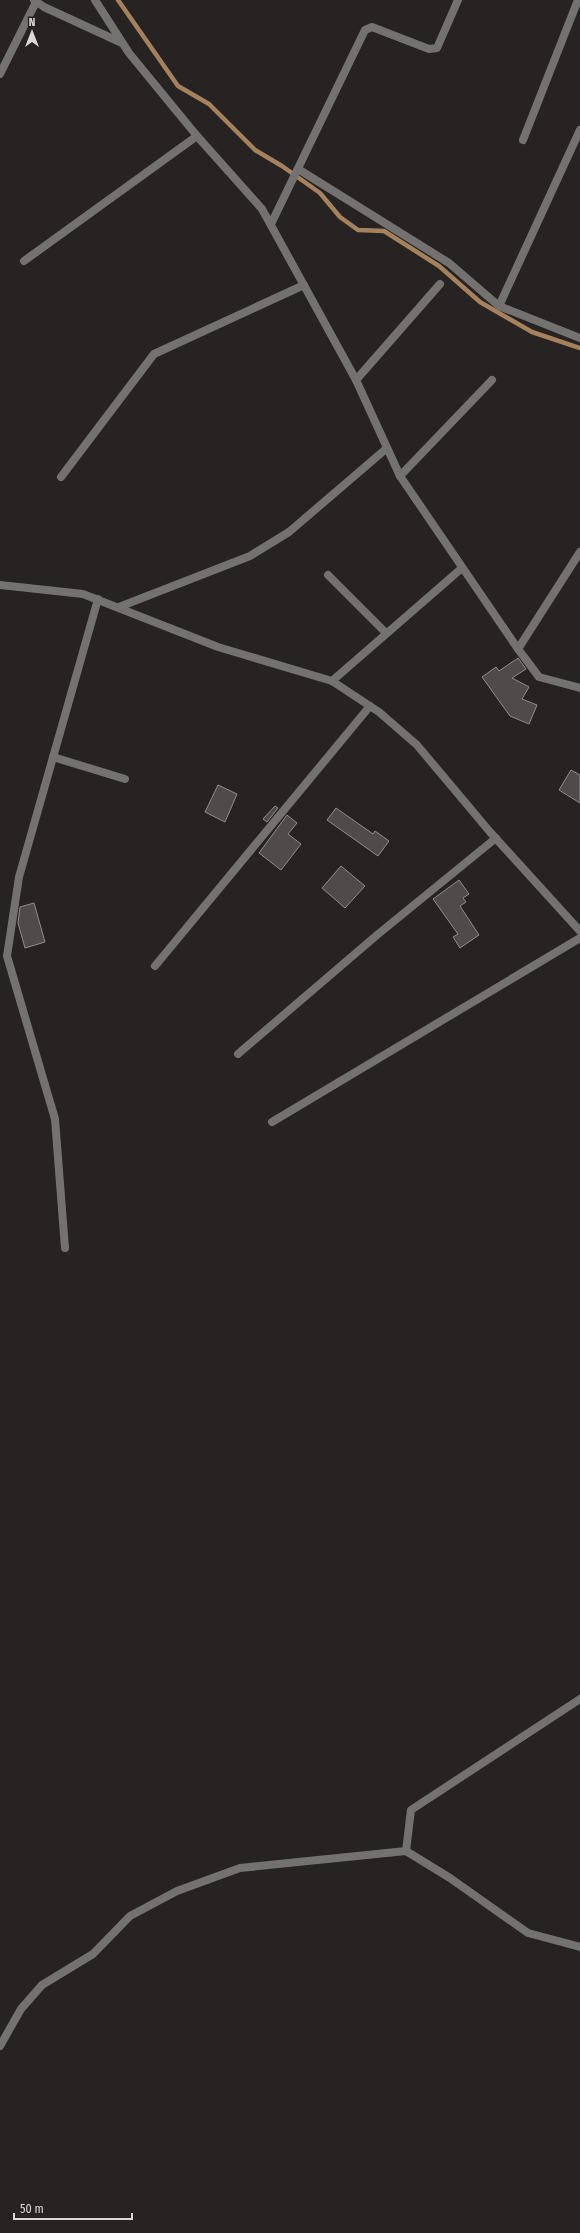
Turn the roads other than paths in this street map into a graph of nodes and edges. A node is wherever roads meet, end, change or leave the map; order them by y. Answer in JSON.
{"nodes":[{"id":1,"x":36,"y":0,"type":"edge"},
{"id":2,"x":95,"y":0,"type":"edge"},
{"id":3,"x":458,"y":0,"type":"edge"},
{"id":4,"x":578,"y":0,"type":"edge"},
{"id":5,"x":122,"y":43,"type":"junction"},
{"id":6,"x":0,"y":74,"type":"edge"},
{"id":7,"x":580,"y":130,"type":"edge"},
{"id":8,"x":197,"y":136,"type":"junction"},
{"id":9,"x":523,"y":140,"type":"dead end"},
{"id":10,"x":298,"y":169,"type":"junction"},
{"id":11,"x":271,"y":224,"type":"junction"},
{"id":12,"x":24,"y":261,"type":"dead end"},
{"id":13,"x":440,"y":284,"type":"dead end"},
{"id":14,"x":304,"y":285,"type":"junction"},
{"id":15,"x":499,"y":306,"type":"junction"},
{"id":16,"x":580,"y":338,"type":"edge"},
{"id":17,"x":356,"y":380,"type":"junction"},
{"id":18,"x":492,"y":380,"type":"dead end"},
{"id":19,"x":387,"y":448,"type":"junction"},
{"id":20,"x":400,"y":476,"type":"junction"},
{"id":21,"x":61,"y":477,"type":"dead end"},
{"id":22,"x":580,"y":552,"type":"edge"},
{"id":23,"x":462,"y":568,"type":"junction"},
{"id":24,"x":328,"y":574,"type":"dead end"},
{"id":25,"x":0,"y":585,"type":"edge"},
{"id":26,"x":98,"y":599,"type":"junction"},
{"id":27,"x":119,"y":607,"type":"junction"},
{"id":28,"x":386,"y":633,"type":"junction"},
{"id":29,"x":518,"y":649,"type":"junction"},
{"id":30,"x":332,"y":681,"type":"junction"},
{"id":31,"x":580,"y":688,"type":"edge"},
{"id":32,"x":370,"y":706,"type":"junction"},
{"id":33,"x":53,"y":757,"type":"junction"},
{"id":34,"x":125,"y":779,"type":"dead end"},
{"id":35,"x":496,"y":838,"type":"junction"},
{"id":36,"x":580,"y":931,"type":"edge"},
{"id":37,"x":580,"y":938,"type":"edge"},
{"id":38,"x":155,"y":966,"type":"dead end"},
{"id":39,"x":238,"y":1054,"type":"dead end"},
{"id":40,"x":272,"y":1122,"type":"dead end"},
{"id":41,"x":65,"y":1248,"type":"dead end"},
{"id":42,"x":580,"y":1699,"type":"edge"},
{"id":43,"x":406,"y":1851,"type":"junction"},
{"id":44,"x":580,"y":1947,"type":"edge"},
{"id":45,"x":0,"y":2046,"type":"edge"}],
"edges":[{"from":1,"to":5,"type":"street"},
{"from":1,"to":6,"type":"street"},
{"from":2,"to":5,"type":"street"},
{"from":3,"to":10,"type":"street"},
{"from":4,"to":9,"type":"street"},
{"from":5,"to":8,"type":"street"},
{"from":7,"to":15,"type":"street"},
{"from":8,"to":11,"type":"street"},
{"from":8,"to":12,"type":"street"},
{"from":10,"to":11,"type":"street"},
{"from":10,"to":15,"type":"street"},
{"from":11,"to":14,"type":"street"},
{"from":13,"to":17,"type":"street"},
{"from":14,"to":17,"type":"street"},
{"from":14,"to":21,"type":"street"},
{"from":15,"to":16,"type":"street"},
{"from":17,"to":19,"type":"street"},
{"from":18,"to":20,"type":"street"},
{"from":19,"to":20,"type":"street"},
{"from":19,"to":27,"type":"street"},
{"from":20,"to":23,"type":"street"},
{"from":22,"to":29,"type":"street"},
{"from":23,"to":28,"type":"street"},
{"from":23,"to":29,"type":"street"},
{"from":24,"to":28,"type":"street"},
{"from":25,"to":26,"type":"street"},
{"from":26,"to":27,"type":"street"},
{"from":26,"to":33,"type":"street"},
{"from":27,"to":30,"type":"street"},
{"from":28,"to":30,"type":"street"},
{"from":29,"to":31,"type":"street"},
{"from":30,"to":32,"type":"street"},
{"from":32,"to":35,"type":"street"},
{"from":32,"to":38,"type":"street"},
{"from":33,"to":34,"type":"street"},
{"from":33,"to":41,"type":"street"},
{"from":35,"to":36,"type":"street"},
{"from":35,"to":39,"type":"street"},
{"from":37,"to":40,"type":"street"},
{"from":42,"to":43,"type":"street"},
{"from":43,"to":44,"type":"street"},
{"from":43,"to":45,"type":"street"}]}
